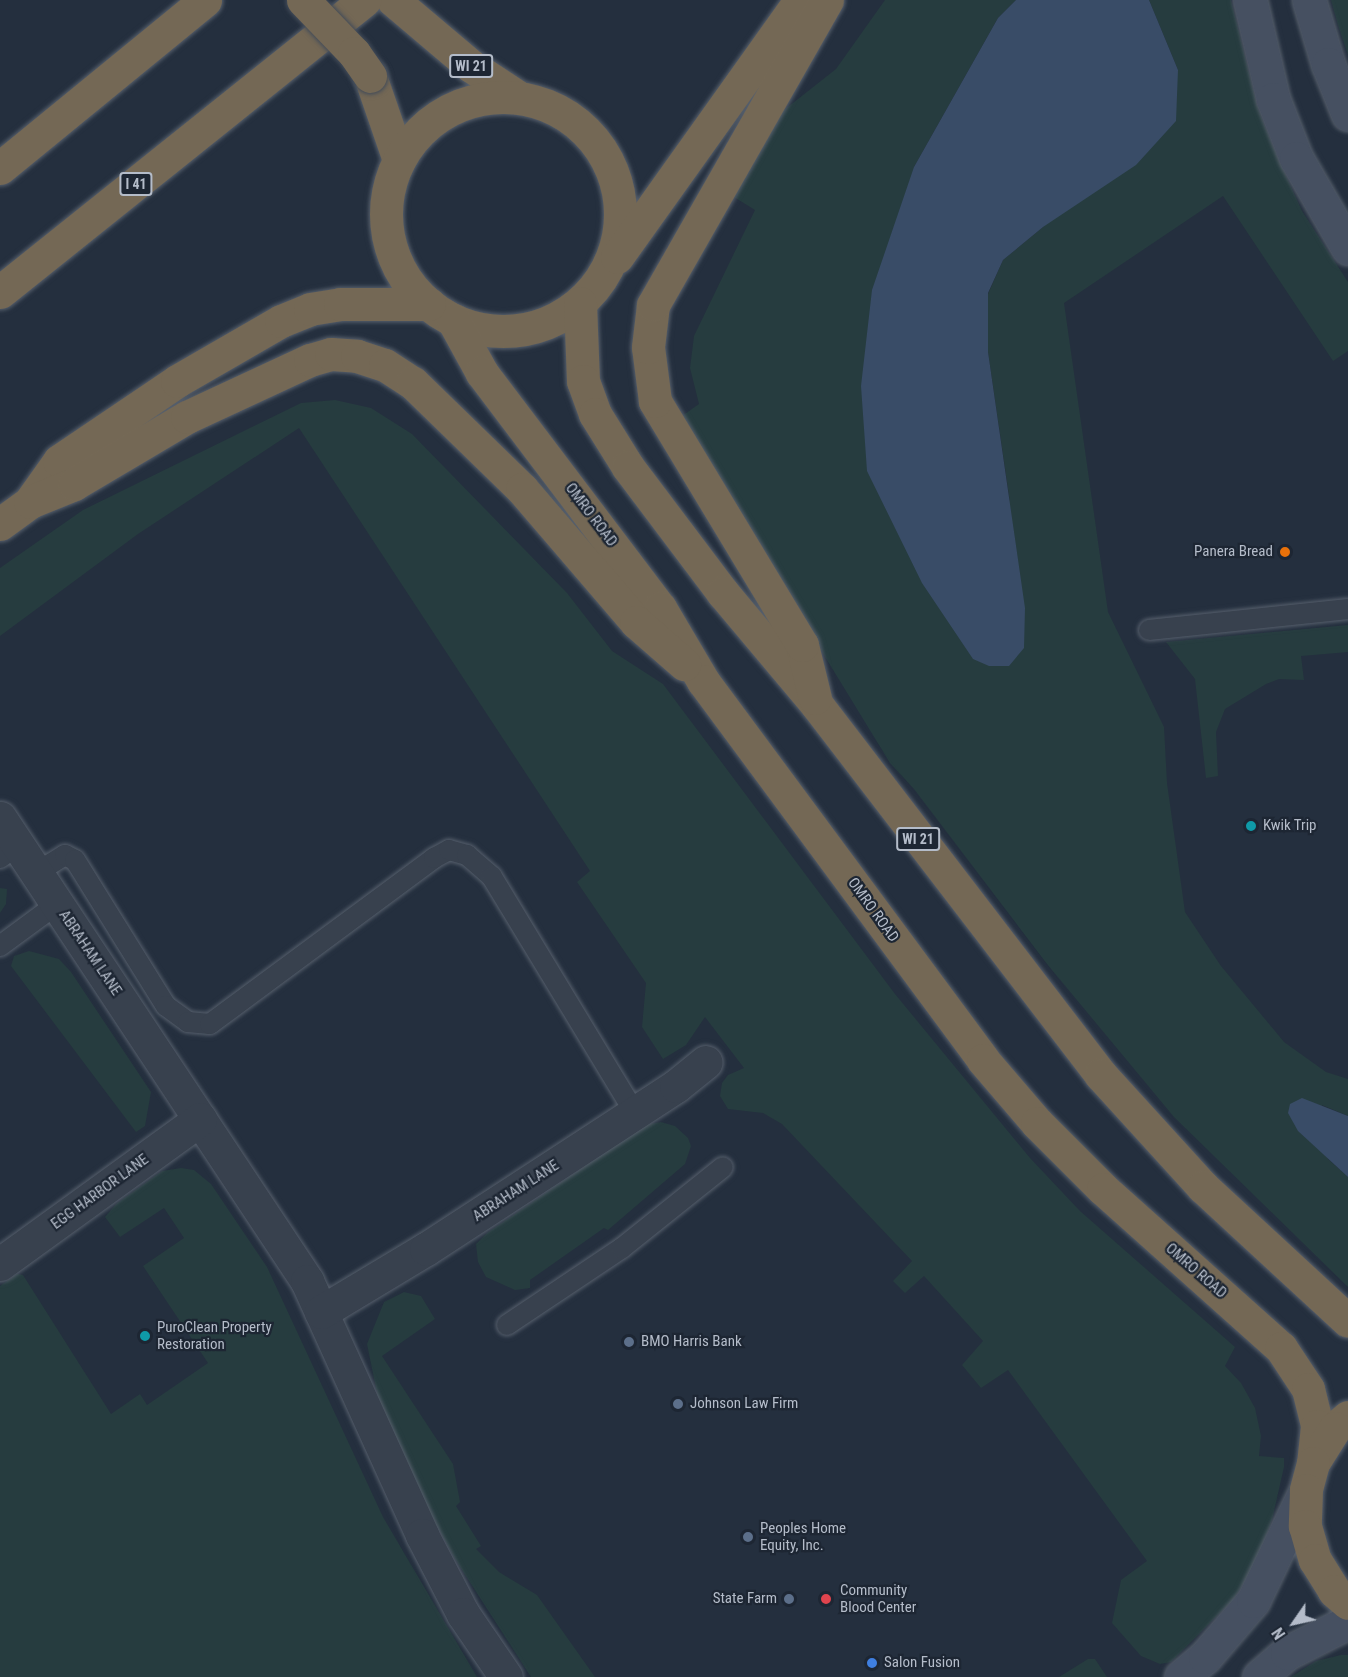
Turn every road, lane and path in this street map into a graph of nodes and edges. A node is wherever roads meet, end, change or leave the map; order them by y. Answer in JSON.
{"nodes":[{"id":1,"x":206,"y":0,"type":"edge"},
{"id":2,"x":303,"y":0,"type":"edge"},
{"id":3,"x":364,"y":0,"type":"edge"},
{"id":4,"x":393,"y":0,"type":"edge"},
{"id":5,"x":800,"y":0,"type":"edge"},
{"id":6,"x":826,"y":0,"type":"edge"},
{"id":7,"x":1250,"y":0,"type":"edge"},
{"id":8,"x":1309,"y":0,"type":"edge"},
{"id":9,"x":518,"y":97,"type":"junction"},
{"id":10,"x":1348,"y":114,"type":"edge"},
{"id":11,"x":399,"y":160,"type":"junction"},
{"id":12,"x":0,"y":168,"type":"edge"},
{"id":13,"x":1348,"y":248,"type":"edge"},
{"id":14,"x":602,"y":278,"type":"junction"},
{"id":15,"x":0,"y":292,"type":"edge"},
{"id":16,"x":580,"y":303,"type":"junction"},
{"id":17,"x":441,"y":312,"type":"junction"},
{"id":18,"x":30,"y":502,"type":"junction"},
{"id":19,"x":0,"y":524,"type":"edge"},
{"id":20,"x":1348,"y":609,"type":"edge"},
{"id":21,"x":1149,"y":630,"type":"dead end"},
{"id":22,"x":704,"y":681,"type":"junction"},
{"id":23,"x":817,"y":705,"type":"junction"},
{"id":24,"x":0,"y":818,"type":"edge"},
{"id":25,"x":9,"y":852,"type":"edge"},
{"id":26,"x":36,"y":873,"type":"junction"},
{"id":27,"x":57,"y":904,"type":"junction"},
{"id":28,"x":0,"y":946,"type":"edge"},
{"id":29,"x":706,"y":1062,"type":"dead end"},
{"id":30,"x":635,"y":1113,"type":"junction"},
{"id":31,"x":200,"y":1119,"type":"junction"},
{"id":32,"x":723,"y":1167,"type":"dead end"},
{"id":33,"x":0,"y":1264,"type":"edge"},
{"id":34,"x":321,"y":1312,"type":"junction"},
{"id":35,"x":1348,"y":1321,"type":"edge"},
{"id":36,"x":507,"y":1325,"type":"dead end"},
{"id":37,"x":1348,"y":1417,"type":"edge"},
{"id":38,"x":1310,"y":1477,"type":"junction"},
{"id":39,"x":1348,"y":1603,"type":"edge"},
{"id":40,"x":1348,"y":1622,"type":"edge"},
{"id":41,"x":506,"y":1677,"type":"edge"},
{"id":42,"x":1181,"y":1677,"type":"edge"},
{"id":43,"x":1259,"y":1677,"type":"edge"}],
"edges":[{"from":1,"to":12,"type":"highway"},
{"from":2,"to":11,"type":"highway","bridge":true},
{"from":3,"to":15,"type":"highway","number":"I 41"},
{"from":4,"to":9,"type":"highway","number":"WI 21"},
{"from":5,"to":14,"type":"highway"},
{"from":6,"to":23,"type":"highway"},
{"from":7,"to":13,"type":"street"},
{"from":8,"to":10,"type":"street"},
{"from":9,"to":11,"type":"highway"},
{"from":9,"to":14,"type":"highway"},
{"from":11,"to":17,"type":"highway"},
{"from":14,"to":16,"type":"highway"},
{"from":16,"to":17,"type":"highway"},
{"from":16,"to":23,"type":"highway","number":"WI 21"},
{"from":17,"to":18,"type":"highway"},
{"from":17,"to":22,"type":"highway","name":"OMRO ROAD"},
{"from":18,"to":19,"type":"highway"},
{"from":18,"to":22,"type":"highway"},
{"from":20,"to":21,"type":"lane"},
{"from":22,"to":38,"type":"highway","name":"OMRO ROAD"},
{"from":23,"to":35,"type":"highway","number":"WI 21"},
{"from":24,"to":25,"type":"street","name":"ABRAHAM LANE"},
{"from":25,"to":26,"type":"street","name":"ABRAHAM LANE"},
{"from":26,"to":27,"type":"street","name":"ABRAHAM LANE"},
{"from":26,"to":30,"type":"lane"},
{"from":27,"to":28,"type":"lane"},
{"from":27,"to":31,"type":"street","name":"ABRAHAM LANE"},
{"from":29,"to":30,"type":"street","name":"ABRAHAM LANE"},
{"from":30,"to":34,"type":"street","name":"ABRAHAM LANE"},
{"from":31,"to":33,"type":"street","name":"EGG HARBOR LANE"},
{"from":31,"to":34,"type":"street","name":"ABRAHAM LANE"},
{"from":32,"to":36,"type":"lane"},
{"from":34,"to":41,"type":"street","name":"ABRAHAM LANE"},
{"from":37,"to":38,"type":"highway"},
{"from":38,"to":39,"type":"highway"},
{"from":38,"to":42,"type":"street","name":"OMRO ROAD"},
{"from":40,"to":43,"type":"street"}]}
